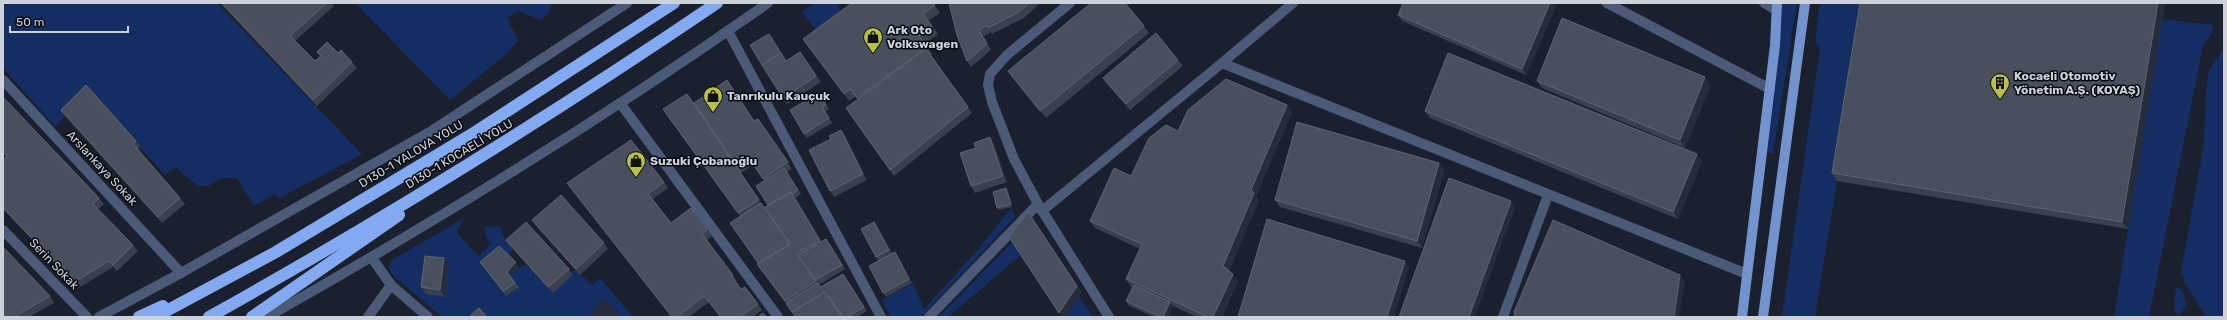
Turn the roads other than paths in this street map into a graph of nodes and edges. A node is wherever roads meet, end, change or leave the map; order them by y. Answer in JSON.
{"nodes":[{"id":1,"x":627,"y":3,"type":"edge"},
{"id":2,"x":674,"y":3,"type":"edge"},
{"id":3,"x":717,"y":3,"type":"edge"},
{"id":4,"x":768,"y":3,"type":"edge"},
{"id":5,"x":1070,"y":3,"type":"edge"},
{"id":6,"x":1293,"y":3,"type":"edge"},
{"id":7,"x":1607,"y":3,"type":"edge"},
{"id":8,"x":1764,"y":3,"type":"edge"},
{"id":9,"x":1805,"y":3,"type":"edge"},
{"id":10,"x":1776,"y":6,"type":"edge"},
{"id":11,"x":728,"y":31,"type":"junction"},
{"id":12,"x":1222,"y":62,"type":"junction"},
{"id":13,"x":3,"y":80,"type":"edge"},
{"id":14,"x":1770,"y":89,"type":"junction"},
{"id":15,"x":620,"y":103,"type":"junction"},
{"id":16,"x":487,"y":154,"type":"junction"},
{"id":17,"x":1548,"y":195,"type":"junction"},
{"id":18,"x":1040,"y":208,"type":"junction"},
{"id":19,"x":3,"y":230,"type":"edge"},
{"id":20,"x":276,"y":252,"type":"junction"},
{"id":21,"x":372,"y":258,"type":"junction"},
{"id":22,"x":181,"y":273,"type":"junction"},
{"id":23,"x":1747,"y":274,"type":"junction"},
{"id":24,"x":391,"y":285,"type":"junction"},
{"id":25,"x":87,"y":317,"type":"edge"},
{"id":26,"x":99,"y":317,"type":"edge"},
{"id":27,"x":139,"y":317,"type":"edge"},
{"id":28,"x":155,"y":317,"type":"edge"},
{"id":29,"x":209,"y":317,"type":"edge"},
{"id":30,"x":252,"y":317,"type":"edge"},
{"id":31,"x":268,"y":317,"type":"edge"},
{"id":32,"x":368,"y":317,"type":"edge"},
{"id":33,"x":428,"y":317,"type":"edge"},
{"id":34,"x":778,"y":317,"type":"edge"},
{"id":35,"x":881,"y":317,"type":"edge"},
{"id":36,"x":930,"y":317,"type":"edge"},
{"id":37,"x":1109,"y":317,"type":"edge"},
{"id":38,"x":1503,"y":317,"type":"edge"},
{"id":39,"x":1742,"y":317,"type":"edge"},
{"id":40,"x":1763,"y":317,"type":"edge"}],
"edges":[{"from":1,"to":22,"type":"street"},
{"from":2,"to":20,"type":"highway","name":"D130-1 YALOVA YOLU"},
{"from":3,"to":16,"type":"highway","name":"D130-1 KOCAELİ YOLU"},
{"from":4,"to":11,"type":"street"},
{"from":5,"to":18,"type":"street"},
{"from":6,"to":12,"type":"street"},
{"from":7,"to":14,"type":"street"},
{"from":8,"to":10,"type":"street"},
{"from":9,"to":40,"type":"main road"},
{"from":10,"to":14,"type":"main road"},
{"from":11,"to":15,"type":"street"},
{"from":11,"to":35,"type":"street"},
{"from":12,"to":17,"type":"street"},
{"from":12,"to":18,"type":"street"},
{"from":13,"to":22,"type":"street","name":"Arslankaya Sokak"},
{"from":14,"to":23,"type":"main road"},
{"from":15,"to":21,"type":"street"},
{"from":15,"to":34,"type":"street"},
{"from":16,"to":29,"type":"highway","name":"D130-1 KOCAELİ YOLU"},
{"from":16,"to":30,"type":"highway"},
{"from":17,"to":23,"type":"street"},
{"from":17,"to":38,"type":"street"},
{"from":18,"to":36,"type":"street"},
{"from":18,"to":37,"type":"street"},
{"from":19,"to":25,"type":"street","name":"Serin Sokak"},
{"from":20,"to":27,"type":"highway"},
{"from":20,"to":28,"type":"highway","name":"D130-1 YALOVA YOLU"},
{"from":21,"to":24,"type":"street"},
{"from":21,"to":31,"type":"street"},
{"from":22,"to":26,"type":"street"},
{"from":23,"to":39,"type":"main road"},
{"from":24,"to":32,"type":"street"},
{"from":24,"to":33,"type":"street"}]}
